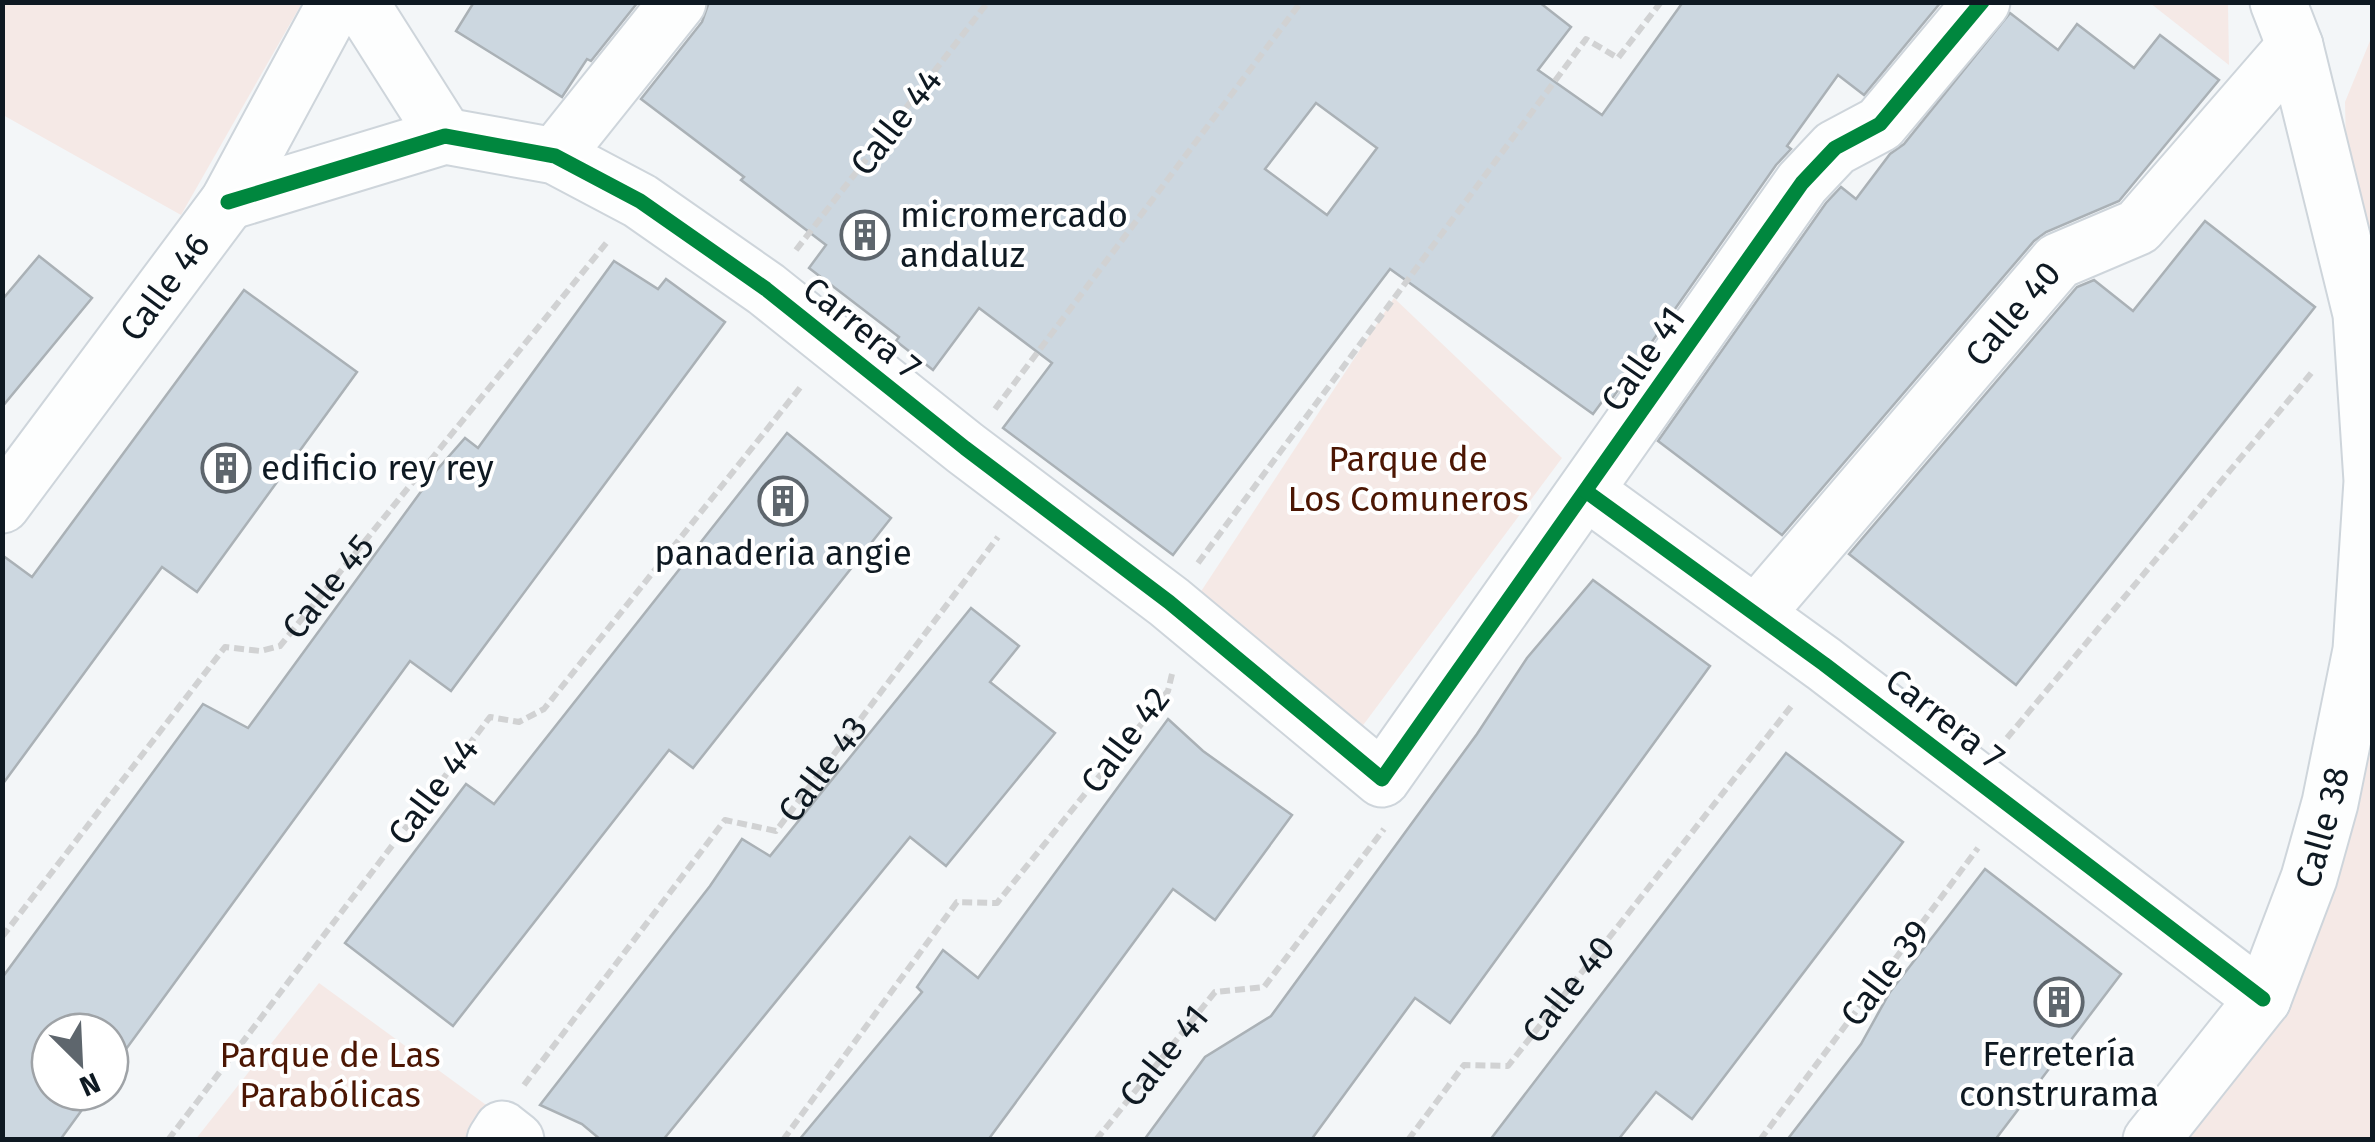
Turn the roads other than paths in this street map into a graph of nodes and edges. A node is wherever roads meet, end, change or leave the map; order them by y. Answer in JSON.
{"nodes":[{"id":1,"x":336,"y":2,"type":"edge"},
{"id":2,"x":360,"y":2,"type":"edge"},
{"id":3,"x":678,"y":2,"type":"edge"},
{"id":4,"x":1982,"y":2,"type":"edge"},
{"id":5,"x":2286,"y":24,"type":"edge"},
{"id":6,"x":445,"y":136,"type":"junction"},
{"id":7,"x":556,"y":156,"type":"junction"},
{"id":8,"x":228,"y":202,"type":"junction"},
{"id":9,"x":1587,"y":492,"type":"junction"},
{"id":10,"x":2,"y":506,"type":"edge"},
{"id":11,"x":1756,"y":614,"type":"junction"},
{"id":12,"x":1382,"y":779,"type":"joint"},
{"id":13,"x":2262,"y":999,"type":"junction"},
{"id":14,"x":2151,"y":1140,"type":"edge"}],
"edges":[{"from":1,"to":8,"type":"street","name":"Calle 46"},
{"from":2,"to":6,"type":"street"},
{"from":3,"to":7,"type":"street"},
{"from":4,"to":9,"type":"street","name":"Calle 41"},
{"from":5,"to":11,"type":"street","name":"Calle 40"},
{"from":5,"to":13,"type":"street","name":"Calle 38"},
{"from":6,"to":7,"type":"street","name":"Carrera 7"},
{"from":6,"to":8,"type":"street","name":"Carrera 7"},
{"from":7,"to":12,"type":"street","name":"Carrera 7"},
{"from":8,"to":10,"type":"street","name":"Calle 46"},
{"from":9,"to":11,"type":"street","name":"Carrera 7"},
{"from":9,"to":12,"type":"street","name":"Calle 41"},
{"from":11,"to":13,"type":"street","name":"Carrera 7"},
{"from":13,"to":14,"type":"street","name":"Calle 38"}]}
